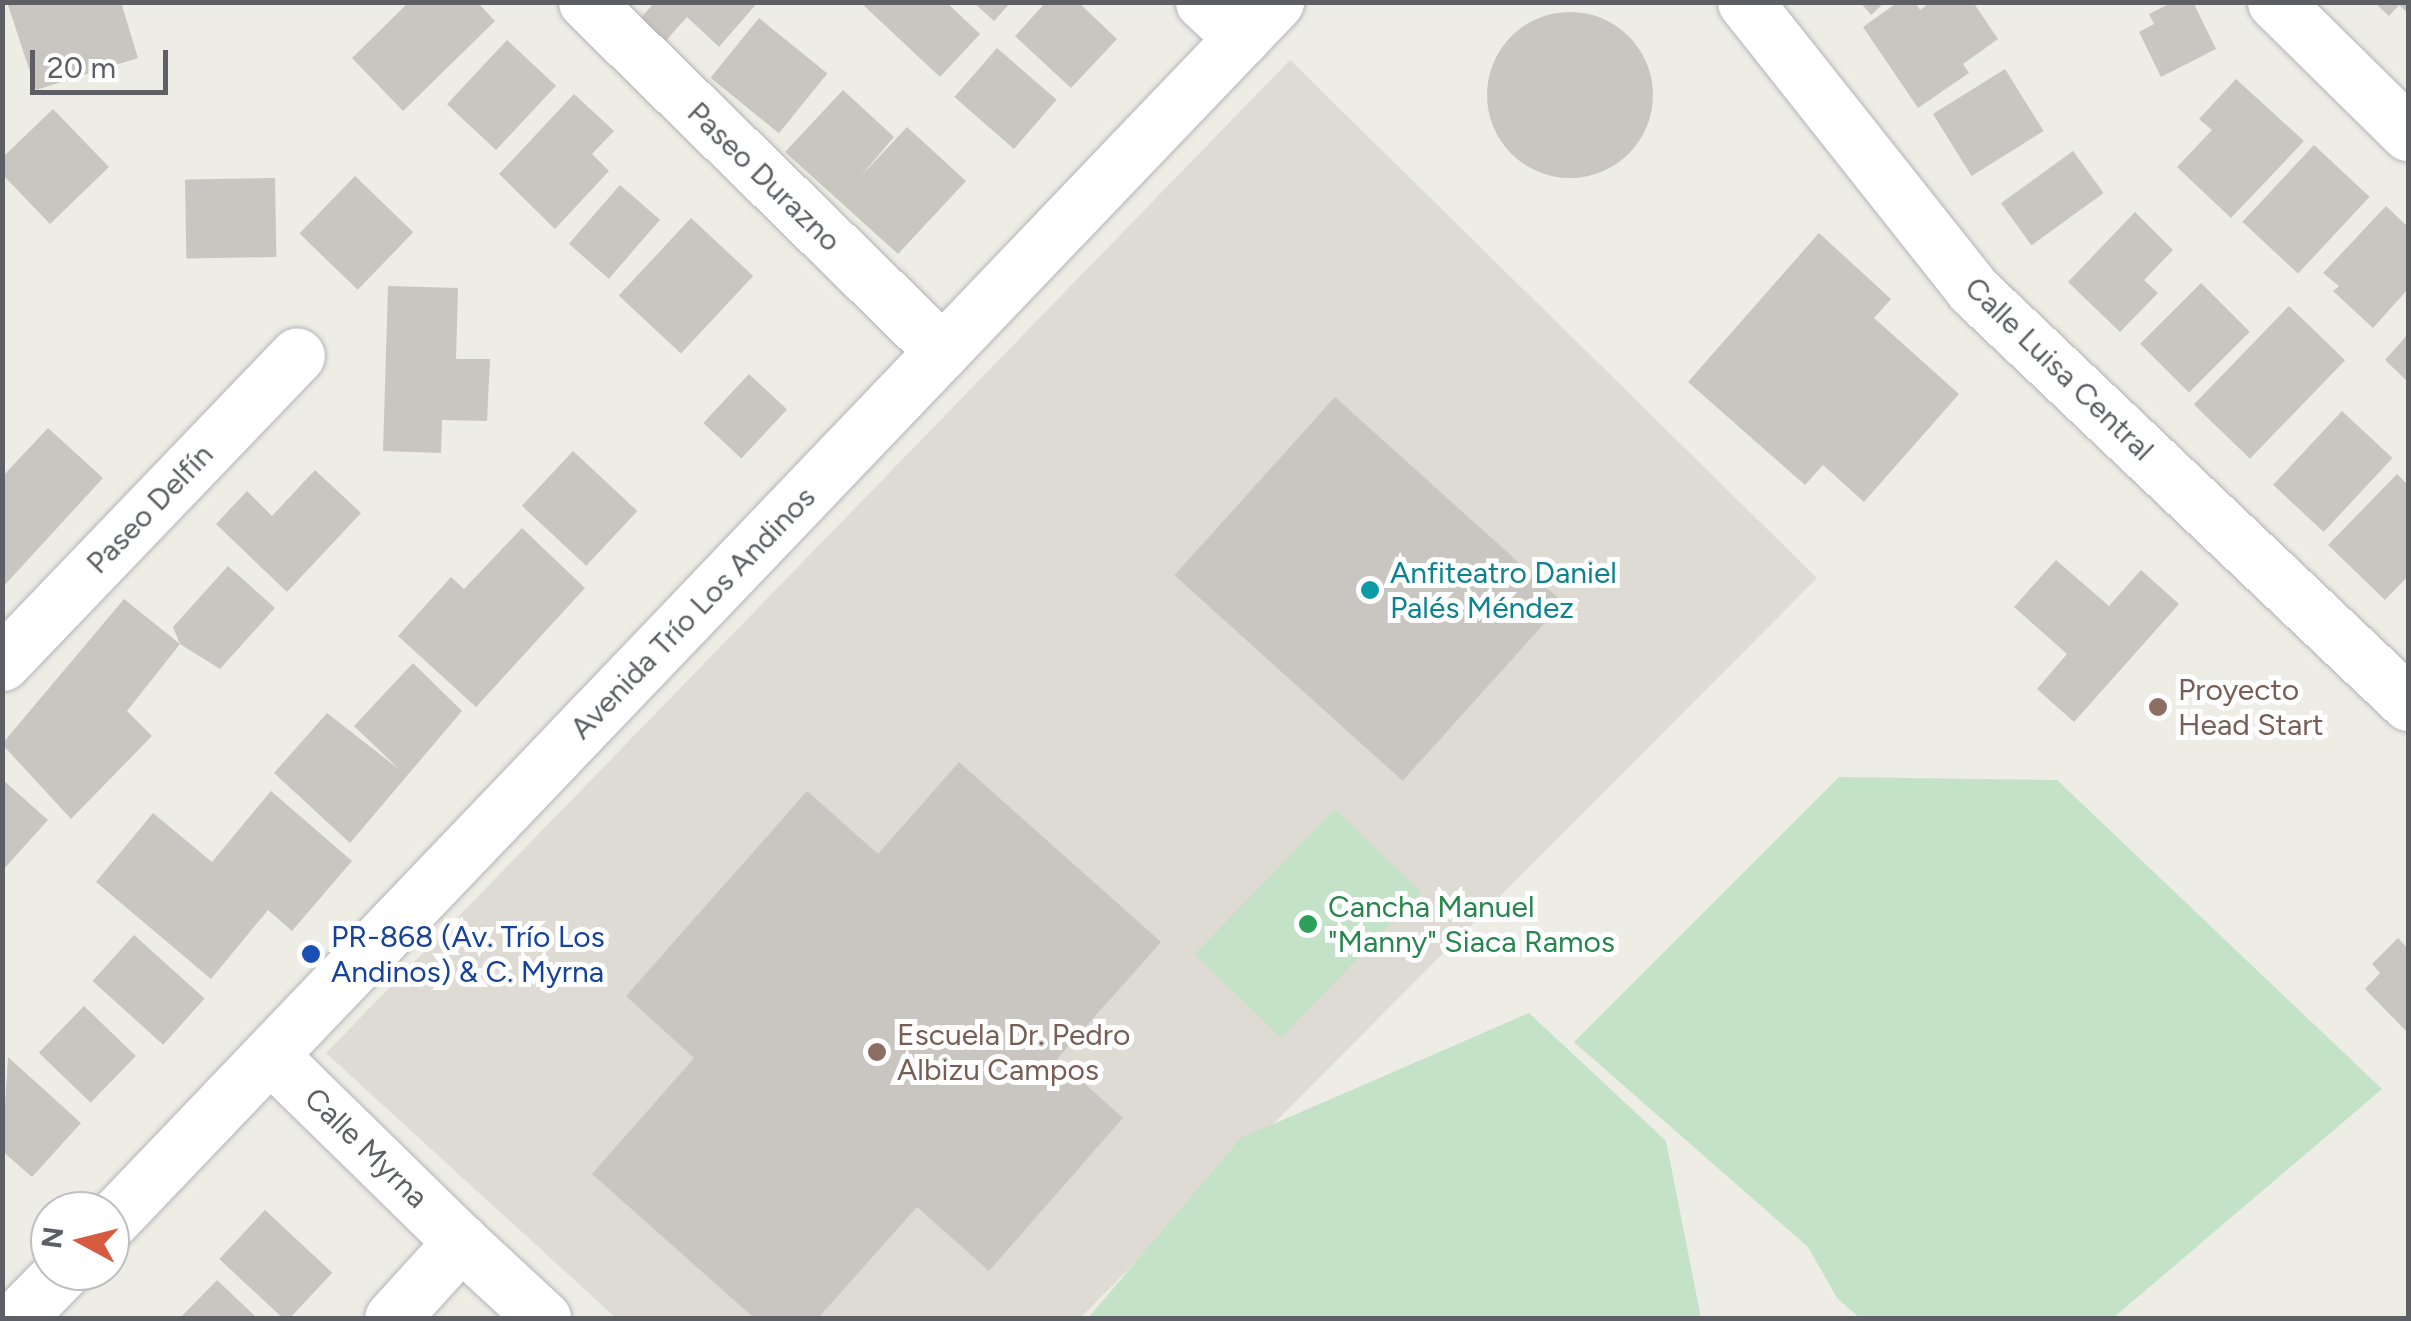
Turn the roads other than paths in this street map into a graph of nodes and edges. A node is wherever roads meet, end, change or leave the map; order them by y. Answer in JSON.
{"nodes":[{"id":1,"x":586,"y":2,"type":"edge"},
{"id":2,"x":1745,"y":2,"type":"edge"},
{"id":3,"x":2275,"y":2,"type":"edge"},
{"id":4,"x":1240,"y":14,"type":"edge"},
{"id":5,"x":2408,"y":133,"type":"edge"},
{"id":6,"x":942,"y":351,"type":"junction"},
{"id":7,"x":296,"y":355,"type":"dead end"},
{"id":8,"x":2,"y":663,"type":"edge"},
{"id":9,"x":2408,"y":703,"type":"edge"},
{"id":10,"x":270,"y":1055,"type":"junction"},
{"id":11,"x":130,"y":1201,"type":"edge"},
{"id":12,"x":461,"y":1242,"type":"junction"},
{"id":13,"x":44,"y":1291,"type":"edge"},
{"id":14,"x":18,"y":1318,"type":"edge"},
{"id":15,"x":392,"y":1318,"type":"edge"},
{"id":16,"x":542,"y":1318,"type":"edge"}],
"edges":[{"from":1,"to":6,"type":"street","name":"Paseo Durazno"},
{"from":2,"to":9,"type":"street","name":"Calle Luisa Central"},
{"from":3,"to":5,"type":"street"},
{"from":4,"to":6,"type":"street","name":"Avenida Trío Los Andinos"},
{"from":6,"to":10,"type":"street","name":"Avenida Trío Los Andinos"},
{"from":7,"to":8,"type":"street","name":"Paseo Delfín"},
{"from":10,"to":11,"type":"street","name":"Avenida Trío Los Andinos"},
{"from":10,"to":12,"type":"street","name":"Calle Myrna"},
{"from":12,"to":15,"type":"street"},
{"from":12,"to":16,"type":"street","name":"Calle Myrna"},
{"from":13,"to":14,"type":"street"}]}
